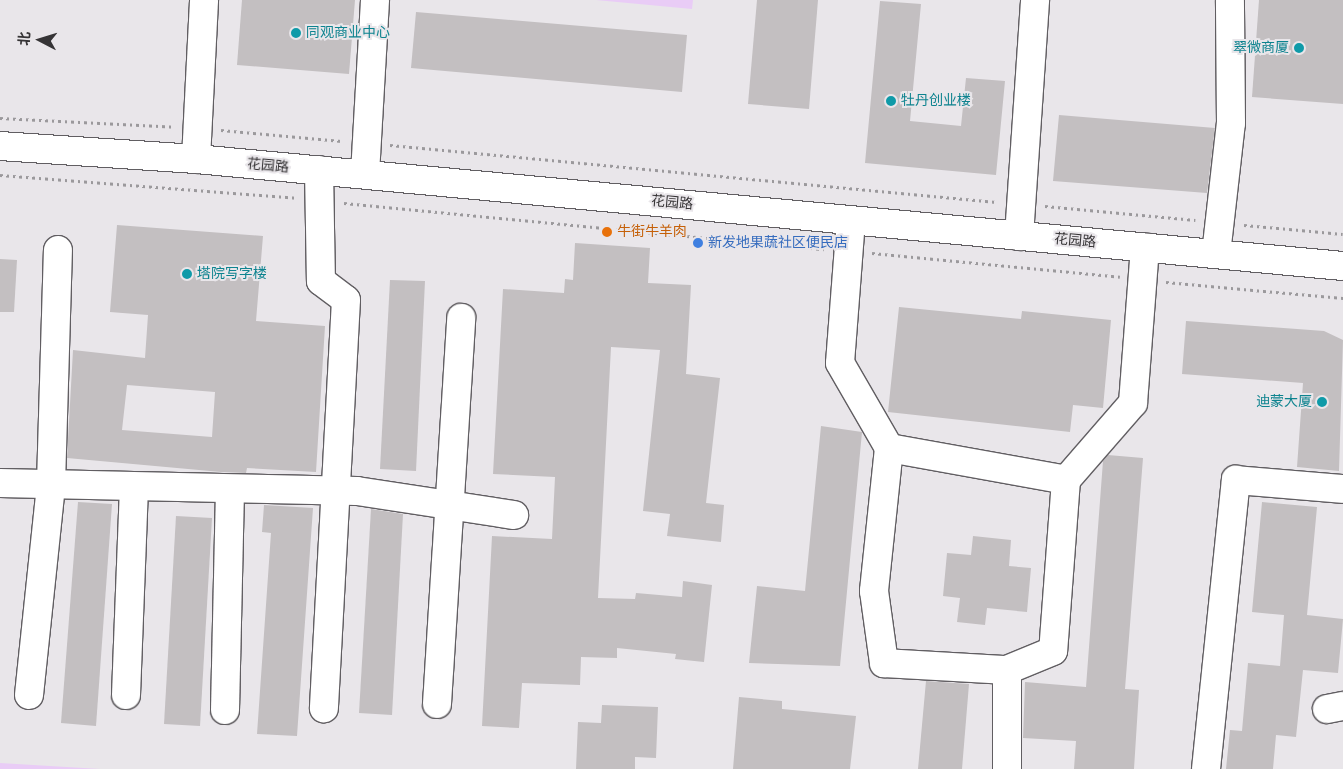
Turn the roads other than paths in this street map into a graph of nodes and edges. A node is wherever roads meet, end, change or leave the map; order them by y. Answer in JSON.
{"nodes":[{"id":1,"x":204,"y":0,"type":"edge"},
{"id":2,"x":374,"y":0,"type":"edge"},
{"id":3,"x":1035,"y":0,"type":"edge"},
{"id":4,"x":1230,"y":0,"type":"edge"},
{"id":5,"x":0,"y":146,"type":"edge"},
{"id":6,"x":196,"y":159,"type":"junction"},
{"id":7,"x":319,"y":170,"type":"junction"},
{"id":8,"x":365,"y":174,"type":"junction"},
{"id":9,"x":851,"y":220,"type":"junction"},
{"id":10,"x":1019,"y":236,"type":"junction"},
{"id":11,"x":1145,"y":247,"type":"junction"},
{"id":12,"x":58,"y":250,"type":"dead end"},
{"id":13,"x":1216,"y":254,"type":"junction"},
{"id":14,"x":1343,"y":266,"type":"edge"},
{"id":15,"x":461,"y":318,"type":"dead end"},
{"id":16,"x":889,"y":448,"type":"junction"},
{"id":17,"x":1066,"y":480,"type":"junction"},
{"id":18,"x":0,"y":483,"type":"edge"},
{"id":19,"x":51,"y":484,"type":"junction"},
{"id":20,"x":134,"y":488,"type":"junction"},
{"id":21,"x":1343,"y":489,"type":"edge"},
{"id":22,"x":230,"y":491,"type":"junction"},
{"id":23,"x":332,"y":491,"type":"junction"},
{"id":24,"x":449,"y":505,"type":"junction"},
{"id":25,"x":514,"y":515,"type":"dead end"},
{"id":26,"x":1007,"y":670,"type":"junction"},
{"id":27,"x":29,"y":695,"type":"dead end"},
{"id":28,"x":126,"y":695,"type":"dead end"},
{"id":29,"x":437,"y":704,"type":"dead end"},
{"id":30,"x":324,"y":708,"type":"dead end"},
{"id":31,"x":225,"y":710,"type":"dead end"},
{"id":32,"x":1007,"y":769,"type":"edge"},
{"id":33,"x":1206,"y":769,"type":"edge"}],
"edges":[{"from":1,"to":6,"type":"street"},
{"from":2,"to":8,"type":"street"},
{"from":3,"to":10,"type":"street"},
{"from":4,"to":13,"type":"street"},
{"from":5,"to":6,"type":"street","name":"花园路"},
{"from":6,"to":7,"type":"street","name":"花园路"},
{"from":7,"to":8,"type":"street","name":"花园路"},
{"from":7,"to":23,"type":"street"},
{"from":8,"to":9,"type":"street","name":"花园路"},
{"from":9,"to":10,"type":"street","name":"花园路"},
{"from":9,"to":16,"type":"street"},
{"from":10,"to":11,"type":"street","name":"花园路"},
{"from":11,"to":13,"type":"street","name":"花园路"},
{"from":11,"to":17,"type":"street"},
{"from":12,"to":19,"type":"street"},
{"from":13,"to":14,"type":"street","name":"花园路"},
{"from":15,"to":24,"type":"street"},
{"from":16,"to":17,"type":"street"},
{"from":16,"to":26,"type":"street"},
{"from":17,"to":26,"type":"street"},
{"from":18,"to":19,"type":"street"},
{"from":19,"to":20,"type":"street"},
{"from":19,"to":27,"type":"street"},
{"from":20,"to":22,"type":"street"},
{"from":20,"to":28,"type":"street"},
{"from":21,"to":33,"type":"street"},
{"from":22,"to":23,"type":"street"},
{"from":22,"to":31,"type":"street"},
{"from":23,"to":24,"type":"street"},
{"from":23,"to":30,"type":"street"},
{"from":24,"to":25,"type":"street"},
{"from":24,"to":29,"type":"street"},
{"from":26,"to":32,"type":"street"}]}
